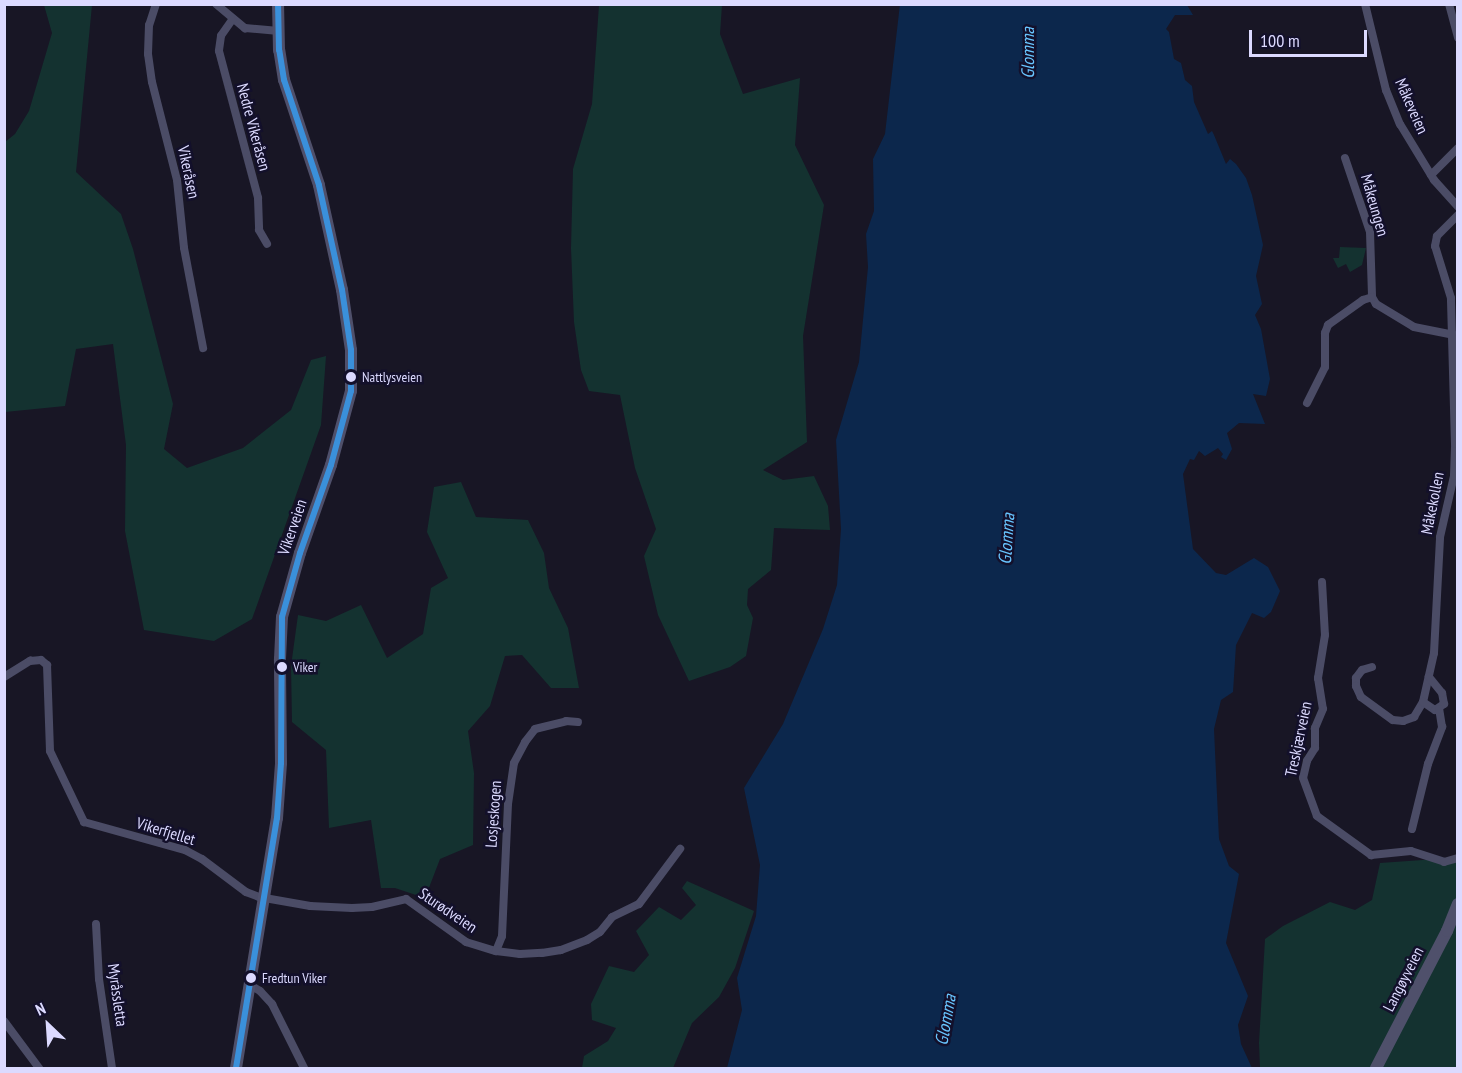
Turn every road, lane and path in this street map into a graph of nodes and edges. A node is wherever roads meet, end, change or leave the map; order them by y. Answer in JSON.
{"nodes":[{"id":1,"x":156,"y":4,"type":"edge"},
{"id":2,"x":216,"y":4,"type":"edge"},
{"id":3,"x":278,"y":4,"type":"edge"},
{"id":4,"x":1365,"y":4,"type":"edge"},
{"id":5,"x":1440,"y":4,"type":"edge"},
{"id":6,"x":1448,"y":4,"type":"edge"},
{"id":7,"x":232,"y":20,"type":"junction"},
{"id":8,"x":279,"y":31,"type":"junction"},
{"id":9,"x":1458,"y":38,"type":"edge"},
{"id":10,"x":1458,"y":148,"type":"edge"},
{"id":11,"x":1345,"y":158,"type":"dead end"},
{"id":12,"x":1431,"y":175,"type":"junction"},
{"id":13,"x":1458,"y":207,"type":"edge"},
{"id":14,"x":1458,"y":215,"type":"edge"},
{"id":15,"x":267,"y":244,"type":"dead end"},
{"id":16,"x":1372,"y":297,"type":"junction"},
{"id":17,"x":1454,"y":335,"type":"junction"},
{"id":18,"x":203,"y":348,"type":"dead end"},
{"id":19,"x":1307,"y":403,"type":"dead end"},
{"id":20,"x":1322,"y":582,"type":"dead end"},
{"id":21,"x":1372,"y":667,"type":"dead end"},
{"id":22,"x":4,"y":677,"type":"edge"},
{"id":23,"x":1429,"y":677,"type":"junction"},
{"id":24,"x":1423,"y":702,"type":"junction"},
{"id":25,"x":1438,"y":709,"type":"junction"},
{"id":26,"x":578,"y":722,"type":"dead end"},
{"id":27,"x":1412,"y":829,"type":"dead end"},
{"id":28,"x":680,"y":849,"type":"dead end"},
{"id":29,"x":1458,"y":858,"type":"edge"},
{"id":30,"x":264,"y":898,"type":"junction"},
{"id":31,"x":1458,"y":904,"type":"edge"},
{"id":32,"x":96,"y":924,"type":"dead end"},
{"id":33,"x":496,"y":951,"type":"junction"},
{"id":34,"x":250,"y":985,"type":"junction"},
{"id":35,"x":4,"y":1021,"type":"edge"},
{"id":36,"x":39,"y":1068,"type":"edge"},
{"id":37,"x":112,"y":1068,"type":"edge"},
{"id":38,"x":236,"y":1068,"type":"edge"},
{"id":39,"x":304,"y":1068,"type":"edge"},
{"id":40,"x":1376,"y":1068,"type":"edge"}],
"edges":[{"from":1,"to":18,"type":"street","name":"Vikeråsen"},
{"from":2,"to":7,"type":"street"},
{"from":3,"to":8,"type":"main road","name":"Vikerveien"},
{"from":4,"to":12,"type":"street","name":"Måkeveien"},
{"from":5,"to":6,"type":"street"},
{"from":6,"to":9,"type":"street"},
{"from":7,"to":8,"type":"street"},
{"from":7,"to":15,"type":"street","name":"Nedre Vikeråsen"},
{"from":8,"to":30,"type":"main road","name":"Vikerveien"},
{"from":10,"to":12,"type":"street"},
{"from":11,"to":16,"type":"street","name":"Måkeungen"},
{"from":12,"to":13,"type":"street","name":"Måkeveien"},
{"from":14,"to":17,"type":"street","name":"Måkekollen"},
{"from":16,"to":17,"type":"street"},
{"from":16,"to":19,"type":"street"},
{"from":17,"to":23,"type":"street","name":"Måkekollen"},
{"from":20,"to":29,"type":"street","name":"Treskjærveien"},
{"from":21,"to":24,"type":"street"},
{"from":22,"to":30,"type":"street","name":"Vikerfjellet"},
{"from":23,"to":24,"type":"street","name":"Måkekollen"},
{"from":23,"to":25,"type":"street"},
{"from":24,"to":25,"type":"street"},
{"from":25,"to":27,"type":"street"},
{"from":26,"to":33,"type":"street","name":"Losjeskogen"},
{"from":28,"to":33,"type":"street","name":"Sturødveien"},
{"from":30,"to":33,"type":"street","name":"Sturødveien"},
{"from":30,"to":34,"type":"main road","name":"Vikerveien"},
{"from":31,"to":40,"type":"main road","name":"Langøyveien"},
{"from":32,"to":37,"type":"street","name":"Myråssletta"},
{"from":34,"to":38,"type":"main road","name":"Vikerveien"},
{"from":34,"to":39,"type":"street"},
{"from":35,"to":36,"type":"street"}]}
